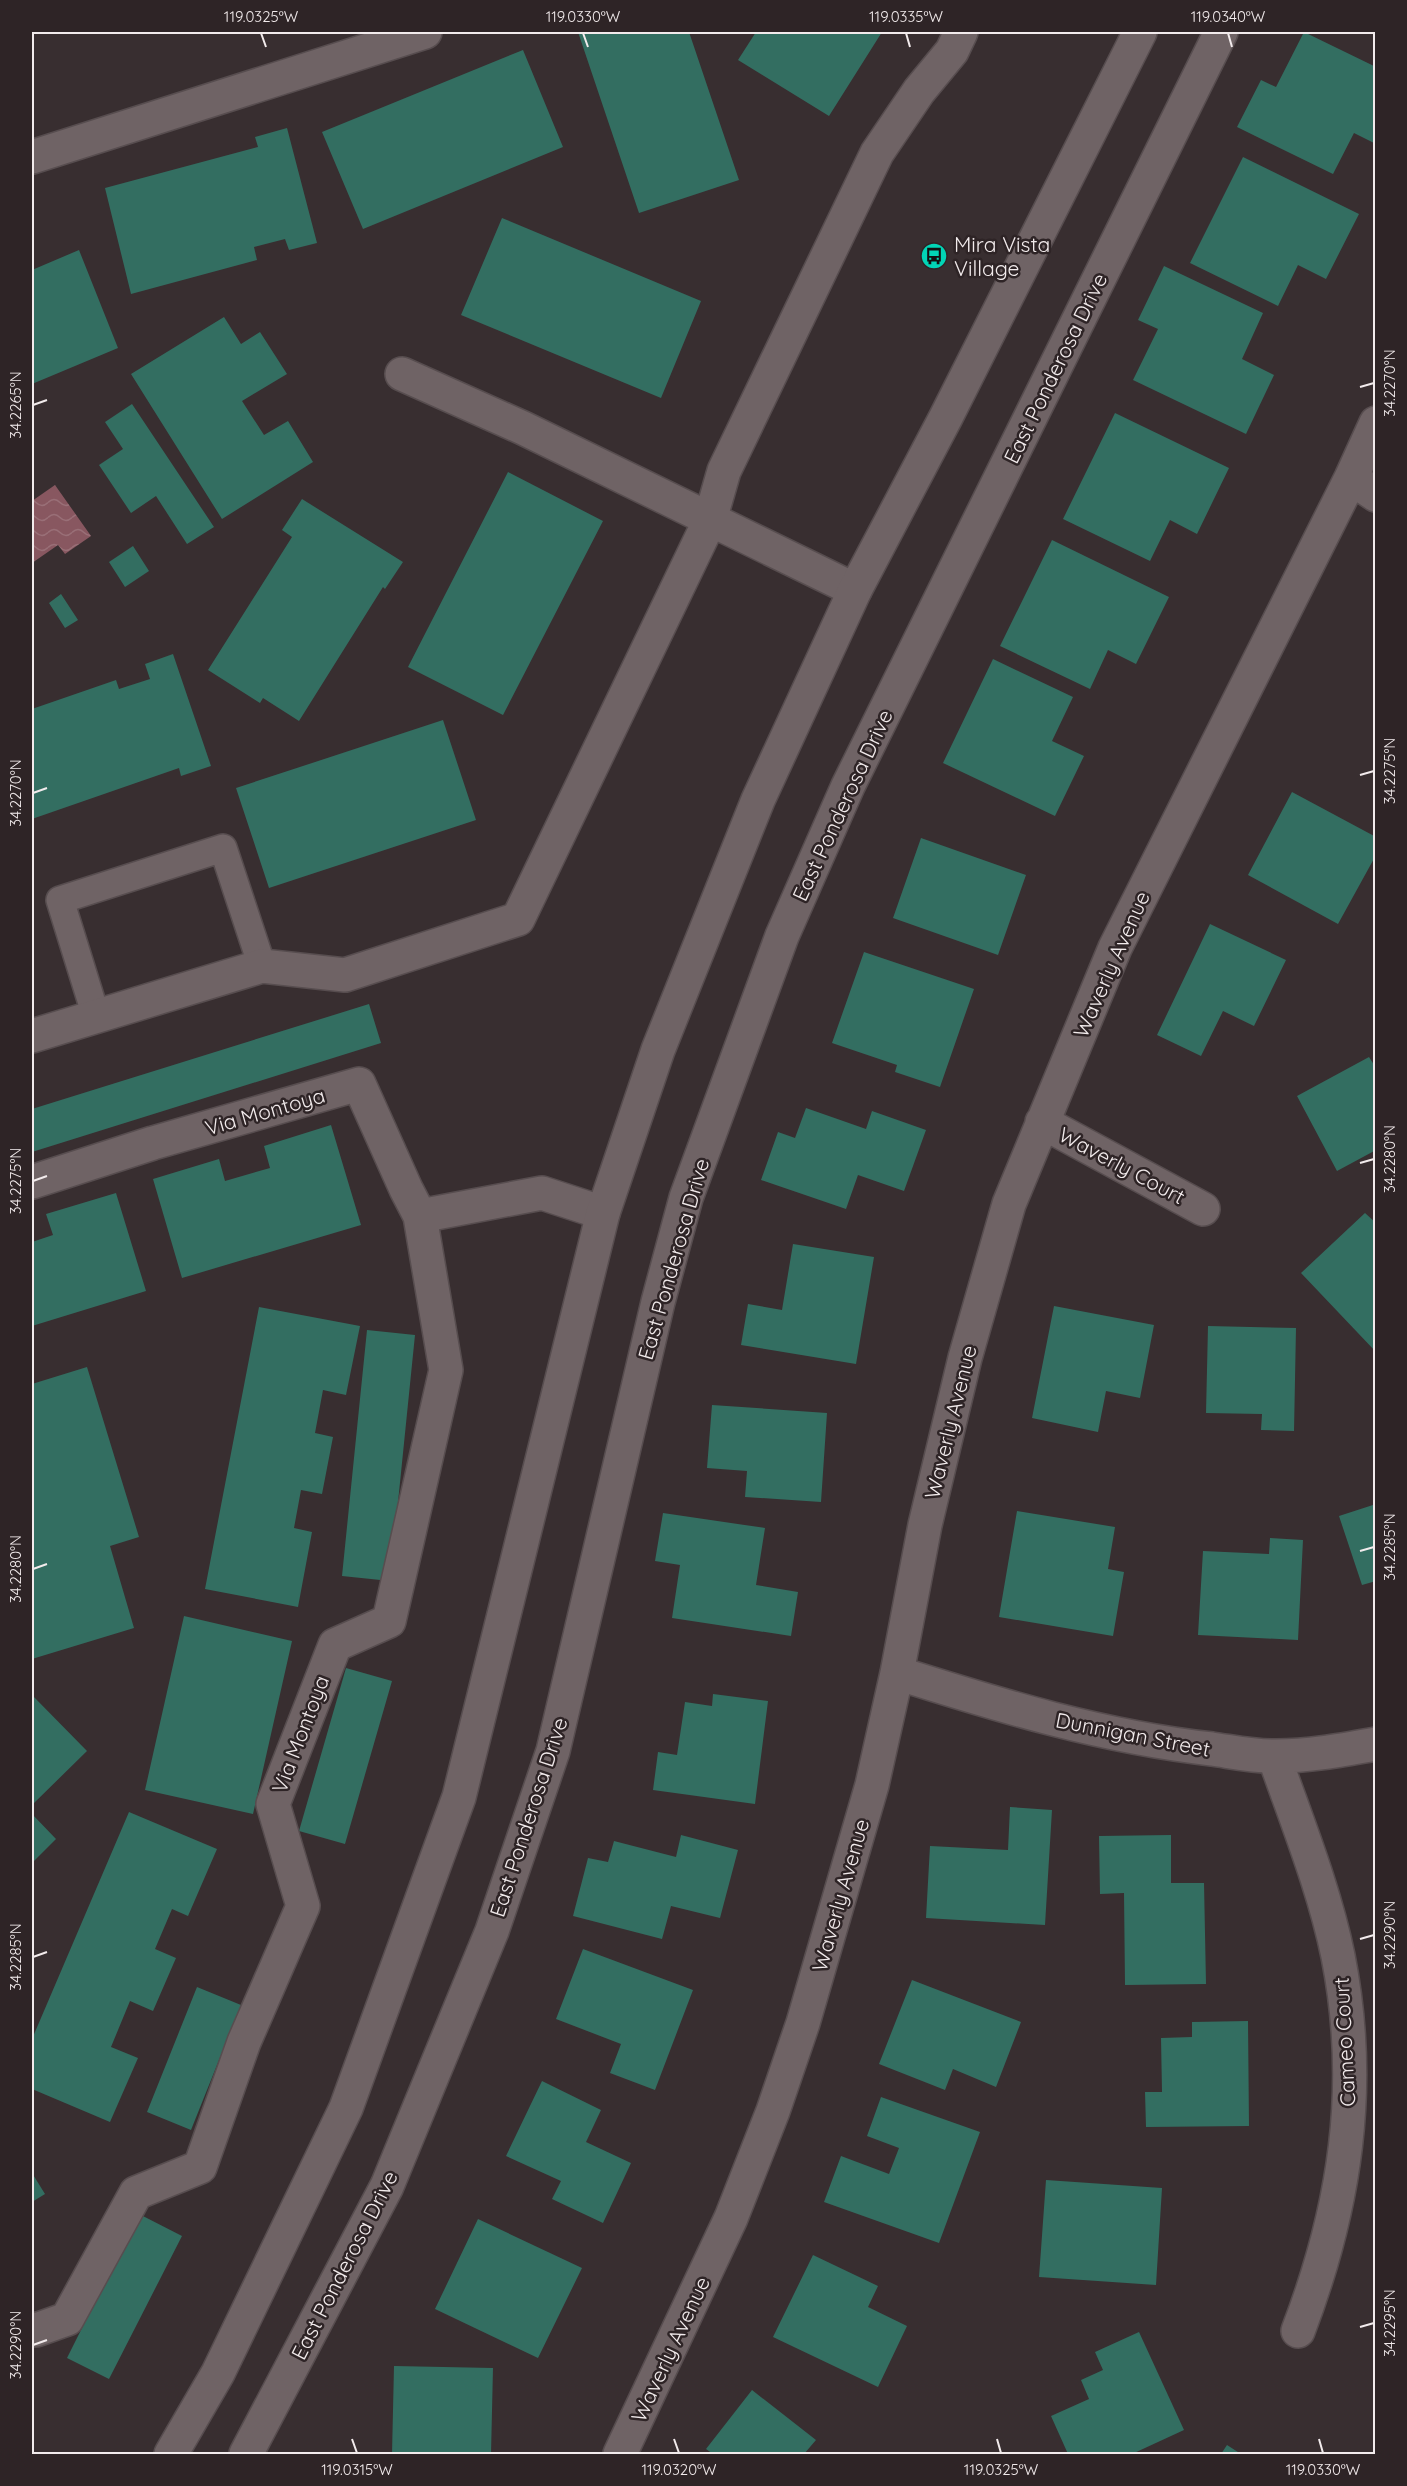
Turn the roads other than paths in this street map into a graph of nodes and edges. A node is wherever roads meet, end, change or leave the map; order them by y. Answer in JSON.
{"nodes":[{"id":1,"x":425,"y":32,"type":"edge"},
{"id":2,"x":961,"y":32,"type":"edge"},
{"id":3,"x":1140,"y":32,"type":"edge"},
{"id":4,"x":1221,"y":32,"type":"edge"},
{"id":5,"x":32,"y":157,"type":"edge"},
{"id":6,"x":402,"y":374,"type":"dead end"},
{"id":7,"x":1376,"y":423,"type":"edge"},
{"id":8,"x":1363,"y":487,"type":"edge"},
{"id":9,"x":711,"y":520,"type":"junction"},
{"id":10,"x":855,"y":590,"type":"junction"},
{"id":11,"x":262,"y":966,"type":"junction"},
{"id":12,"x":96,"y":1016,"type":"junction"},
{"id":13,"x":32,"y":1036,"type":"edge"},
{"id":14,"x":1042,"y":1122,"type":"junction"},
{"id":15,"x":32,"y":1182,"type":"edge"},
{"id":16,"x":1203,"y":1209,"type":"dead end"},
{"id":17,"x":603,"y":1213,"type":"junction"},
{"id":18,"x":420,"y":1216,"type":"junction"},
{"id":19,"x":897,"y":1673,"type":"junction"},
{"id":20,"x":1376,"y":1744,"type":"edge"},
{"id":21,"x":1274,"y":1756,"type":"junction"},
{"id":22,"x":32,"y":2329,"type":"edge"},
{"id":23,"x":1298,"y":2331,"type":"dead end"},
{"id":24,"x":171,"y":2454,"type":"edge"},
{"id":25,"x":246,"y":2454,"type":"edge"},
{"id":26,"x":620,"y":2454,"type":"edge"}],
"edges":[{"from":1,"to":5,"type":"street"},
{"from":2,"to":9,"type":"street"},
{"from":3,"to":10,"type":"street"},
{"from":4,"to":25,"type":"street","name":"East Ponderosa Drive"},
{"from":6,"to":9,"type":"street"},
{"from":7,"to":8,"type":"street","name":"Waverly Avenue"},
{"from":8,"to":14,"type":"street","name":"Waverly Avenue"},
{"from":9,"to":10,"type":"street"},
{"from":9,"to":11,"type":"street"},
{"from":10,"to":17,"type":"street"},
{"from":11,"to":12,"type":"street"},
{"from":11,"to":12,"type":"lane"},
{"from":12,"to":13,"type":"street"},
{"from":14,"to":16,"type":"street","name":"Waverly Court"},
{"from":14,"to":19,"type":"street","name":"Waverly Avenue"},
{"from":15,"to":18,"type":"street","name":"Via Montoya"},
{"from":17,"to":18,"type":"street"},
{"from":17,"to":24,"type":"street"},
{"from":18,"to":22,"type":"street","name":"Via Montoya"},
{"from":19,"to":21,"type":"street","name":"Dunnigan Street"},
{"from":19,"to":26,"type":"street","name":"Waverly Avenue"},
{"from":20,"to":21,"type":"street","name":"Dunnigan Street"},
{"from":21,"to":23,"type":"street","name":"Cameo Court"}]}
